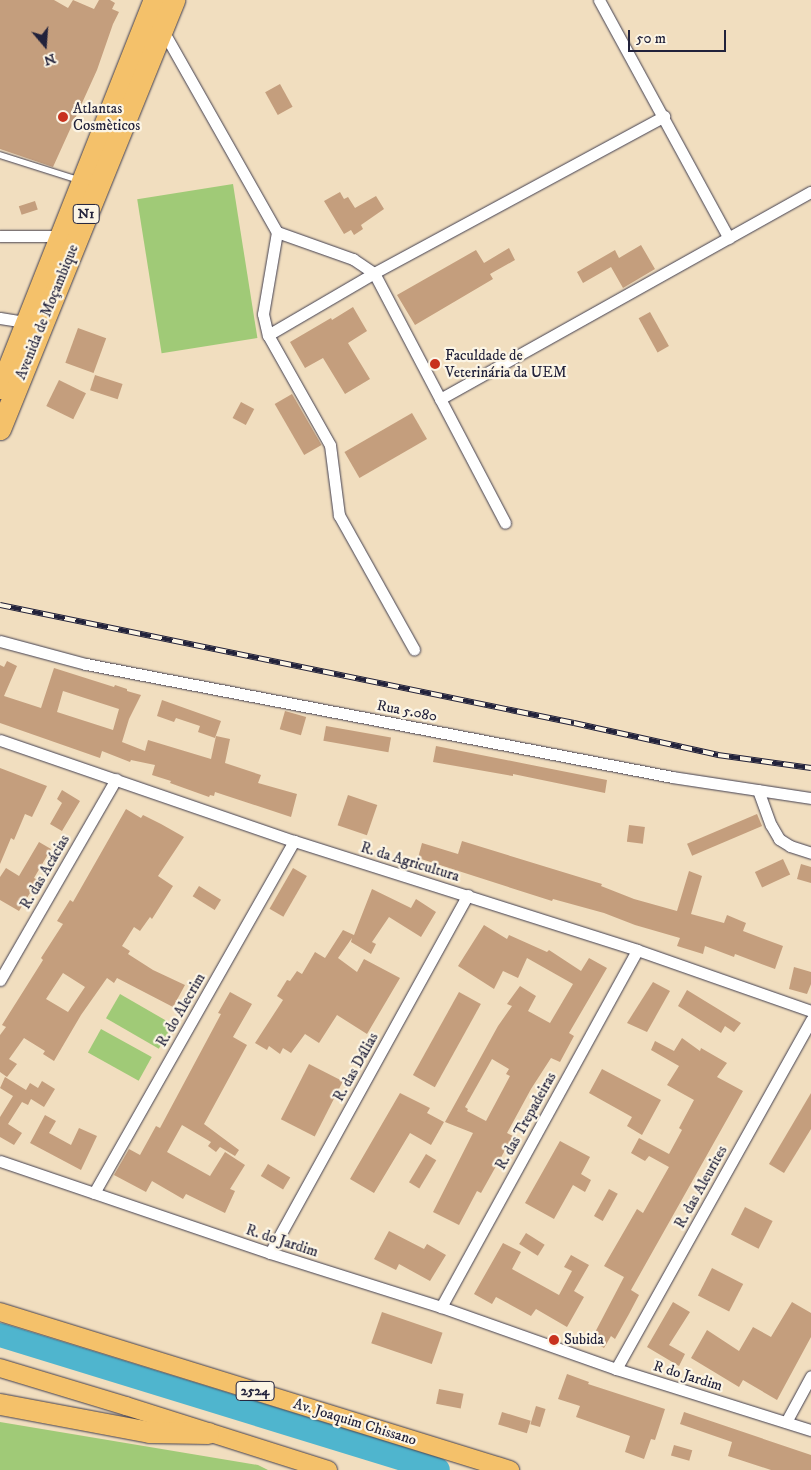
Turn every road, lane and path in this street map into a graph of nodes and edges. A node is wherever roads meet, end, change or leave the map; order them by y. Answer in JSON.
{"nodes":[{"id":1,"x":154,"y":0,"type":"edge"},
{"id":2,"x":174,"y":0,"type":"edge"},
{"id":3,"x":599,"y":0,"type":"edge"},
{"id":4,"x":162,"y":29,"type":"junction"},
{"id":5,"x":664,"y":116,"type":"junction"},
{"id":6,"x":0,"y":155,"type":"edge"},
{"id":7,"x":81,"y":180,"type":"junction"},
{"id":8,"x":811,"y":192,"type":"edge"},
{"id":9,"x":277,"y":232,"type":"junction"},
{"id":10,"x":0,"y":236,"type":"edge"},
{"id":11,"x":61,"y":236,"type":"junction"},
{"id":12,"x":729,"y":238,"type":"junction"},
{"id":13,"x":374,"y":273,"type":"junction"},
{"id":14,"x":0,"y":318,"type":"edge"},
{"id":15,"x":26,"y":322,"type":"junction"},
{"id":16,"x":268,"y":336,"type":"junction"},
{"id":17,"x":0,"y":388,"type":"edge"},
{"id":18,"x":440,"y":399,"type":"junction"},
{"id":19,"x":0,"y":429,"type":"edge"},
{"id":20,"x":505,"y":523,"type":"dead end"},
{"id":21,"x":0,"y":641,"type":"edge"},
{"id":22,"x":414,"y":649,"type":"dead end"},
{"id":23,"x":0,"y":740,"type":"edge"},
{"id":24,"x":116,"y":779,"type":"junction"},
{"id":25,"x":758,"y":790,"type":"junction"},
{"id":26,"x":811,"y":798,"type":"edge"},
{"id":27,"x":294,"y":841,"type":"junction"},
{"id":28,"x":811,"y":853,"type":"edge"},
{"id":29,"x":468,"y":895,"type":"junction"},
{"id":30,"x":637,"y":950,"type":"junction"},
{"id":31,"x":0,"y":980,"type":"edge"},
{"id":32,"x":811,"y":1011,"type":"edge"},
{"id":33,"x":811,"y":1020,"type":"edge"},
{"id":34,"x":0,"y":1161,"type":"edge"},
{"id":35,"x":94,"y":1193,"type":"junction"},
{"id":36,"x":270,"y":1253,"type":"junction"},
{"id":37,"x":441,"y":1307,"type":"junction"},
{"id":38,"x":0,"y":1312,"type":"edge"},
{"id":39,"x":556,"y":1348,"type":"joint"},
{"id":40,"x":0,"y":1368,"type":"edge"},
{"id":41,"x":616,"y":1369,"type":"junction"},
{"id":42,"x":811,"y":1376,"type":"edge"},
{"id":43,"x":0,"y":1404,"type":"edge"},
{"id":44,"x":786,"y":1422,"type":"junction"},
{"id":45,"x":811,"y":1430,"type":"edge"},
{"id":46,"x":208,"y":1433,"type":"junction"},
{"id":47,"x":328,"y":1470,"type":"edge"},
{"id":48,"x":510,"y":1470,"type":"edge"}],
"edges":[{"from":1,"to":7,"type":"highway"},
{"from":2,"to":4,"type":"highway","name":"Avenida de Moçambique","number":"N1"},
{"from":3,"to":5,"type":"street"},
{"from":4,"to":9,"type":"street"},
{"from":4,"to":19,"type":"highway","name":"Avenida de Moçambique","number":"N1"},
{"from":5,"to":12,"type":"street"},
{"from":5,"to":13,"type":"street"},
{"from":6,"to":7,"type":"lane"},
{"from":7,"to":11,"type":"highway"},
{"from":8,"to":12,"type":"street"},
{"from":9,"to":13,"type":"street"},
{"from":9,"to":16,"type":"street"},
{"from":10,"to":11,"type":"street"},
{"from":11,"to":15,"type":"highway"},
{"from":12,"to":18,"type":"street"},
{"from":13,"to":16,"type":"street"},
{"from":13,"to":18,"type":"street"},
{"from":14,"to":15,"type":"street"},
{"from":15,"to":17,"type":"highway"},
{"from":16,"to":22,"type":"street"},
{"from":18,"to":20,"type":"street"},
{"from":21,"to":25,"type":"street","name":"Rua 5.080"},
{"from":23,"to":24,"type":"street","name":"R. da Agricultura"},
{"from":24,"to":27,"type":"street","name":"R. da Agricultura"},
{"from":24,"to":31,"type":"street","name":"R. das Acácias"},
{"from":25,"to":26,"type":"street","name":"Rua 5.080"},
{"from":25,"to":28,"type":"street"},
{"from":27,"to":29,"type":"street","name":"R. da Agricultura"},
{"from":27,"to":35,"type":"street","name":"R. do Alecrim"},
{"from":29,"to":30,"type":"street","name":"R. da Agricultura"},
{"from":29,"to":36,"type":"street","name":"R. das Dálias"},
{"from":30,"to":32,"type":"street","name":"R. da Agricultura"},
{"from":30,"to":37,"type":"street","name":"R. das Trepadeiras"},
{"from":33,"to":41,"type":"street","name":"R. das Aleurites"},
{"from":34,"to":35,"type":"street","name":"R. do Jardim"},
{"from":35,"to":36,"type":"street","name":"R. do Jardim"},
{"from":36,"to":37,"type":"street","name":"R. do Jardim"},
{"from":37,"to":39,"type":"street","name":"R. do Jardim"},
{"from":38,"to":48,"type":"main road","name":"Av. Joaquim Chissano","number":"2524"},
{"from":39,"to":41,"type":"street","name":"R do Jardim"},
{"from":40,"to":46,"type":"main road"},
{"from":41,"to":44,"type":"street","name":"R do Jardim"},
{"from":42,"to":44,"type":"street"},
{"from":43,"to":46,"type":"highway"},
{"from":44,"to":45,"type":"street","name":"R do Jardim"},
{"from":46,"to":47,"type":"main road"}]}
